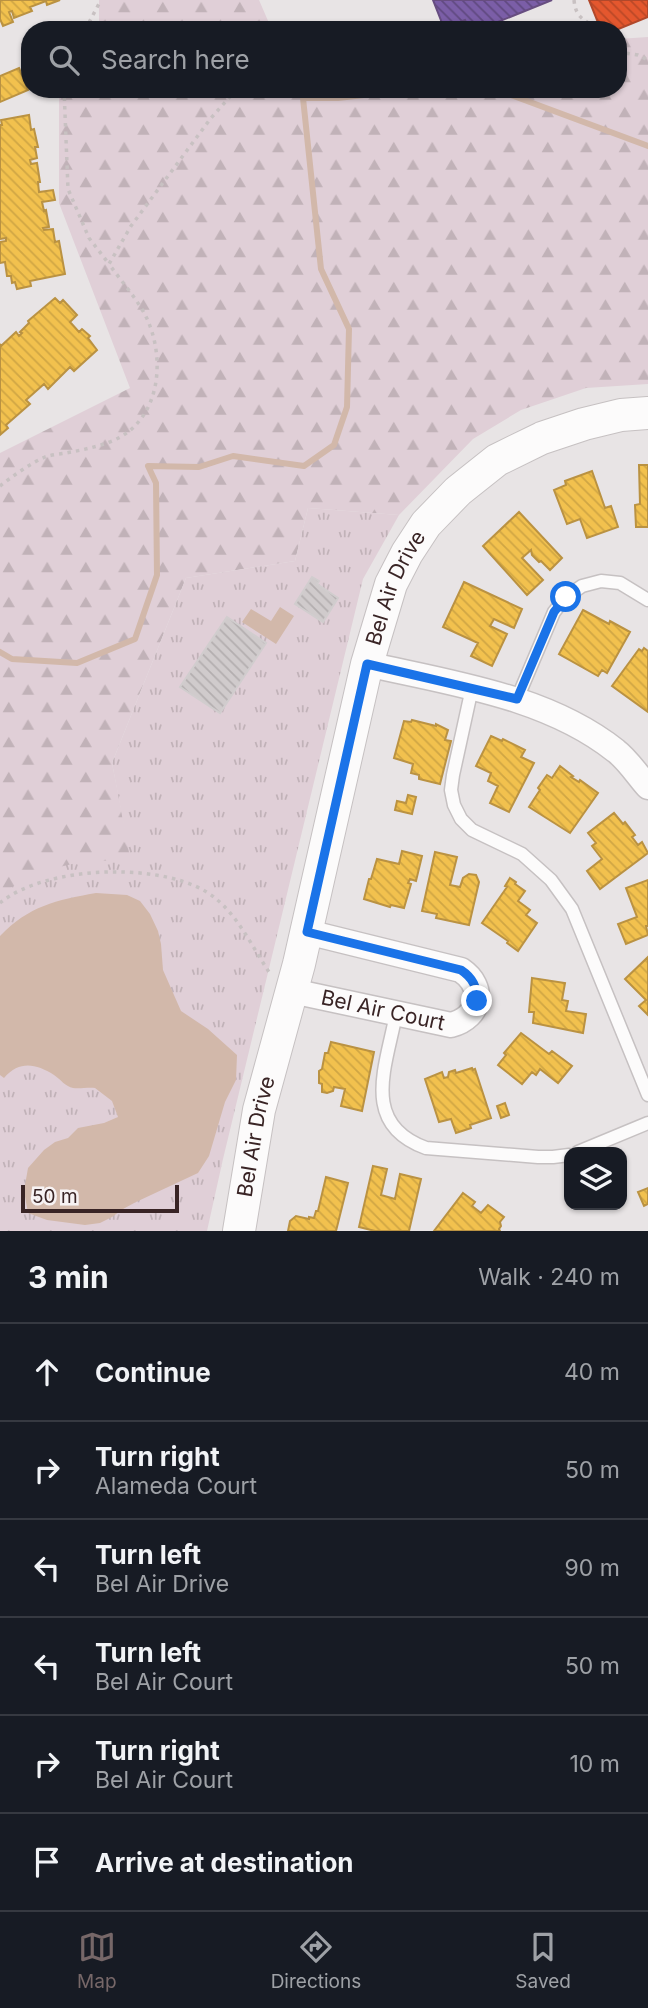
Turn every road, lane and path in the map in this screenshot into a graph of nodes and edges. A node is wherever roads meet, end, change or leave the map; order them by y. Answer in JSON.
{"nodes":[{"id":1,"x":101,"y":0,"type":"edge"},
{"id":2,"x":574,"y":0,"type":"edge"},
{"id":3,"x":90,"y":21,"type":"edge"},
{"id":4,"x":584,"y":21,"type":"edge"},
{"id":5,"x":627,"y":53,"type":"edge"},
{"id":6,"x":648,"y":60,"type":"edge"},
{"id":7,"x":64,"y":98,"type":"edge"},
{"id":8,"x":229,"y":98,"type":"edge"},
{"id":9,"x":109,"y":264,"type":"junction"},
{"id":10,"x":648,"y":413,"type":"edge"},
{"id":11,"x":0,"y":486,"type":"edge"},
{"id":12,"x":648,"y":600,"type":"edge"},
{"id":13,"x":367,"y":664,"type":"junction"},
{"id":14,"x":472,"y":688,"type":"junction"},
{"id":15,"x":517,"y":699,"type":"junction"},
{"id":16,"x":648,"y":788,"type":"edge"},
{"id":17,"x":0,"y":903,"type":"edge"},
{"id":18,"x":307,"y":932,"type":"junction"},
{"id":19,"x":282,"y":984,"type":"junction"},
{"id":20,"x":396,"y":1014,"type":"junction"},
{"id":21,"x":648,"y":1096,"type":"edge"},
{"id":22,"x":648,"y":1124,"type":"edge"},
{"id":23,"x":590,"y":1147,"type":"edge"},
{"id":24,"x":564,"y":1156,"type":"edge"},
{"id":25,"x":239,"y":1231,"type":"edge"}],
"edges":[{"from":1,"to":3,"type":"path"},
{"from":2,"to":4,"type":"path"},
{"from":5,"to":6,"type":"path"},
{"from":7,"to":9,"type":"path"},
{"from":8,"to":9,"type":"path"},
{"from":9,"to":11,"type":"path"},
{"from":10,"to":13,"type":"street","name":"Bel Air Drive"},
{"from":12,"to":15,"type":"lane"},
{"from":13,"to":14,"type":"street"},
{"from":13,"to":18,"type":"street","name":"Bel Air Drive"},
{"from":14,"to":15,"type":"street"},
{"from":14,"to":21,"type":"lane"},
{"from":15,"to":16,"type":"street"},
{"from":17,"to":19,"type":"path"},
{"from":18,"to":19,"type":"street","name":"Bel Air Drive"},
{"from":18,"to":20,"type":"street","name":"Bel Air Court"},
{"from":19,"to":20,"type":"street","name":"Bel Air Court"},
{"from":19,"to":25,"type":"street","name":"Bel Air Drive"},
{"from":20,"to":24,"type":"lane"},
{"from":22,"to":23,"type":"lane"}]}
